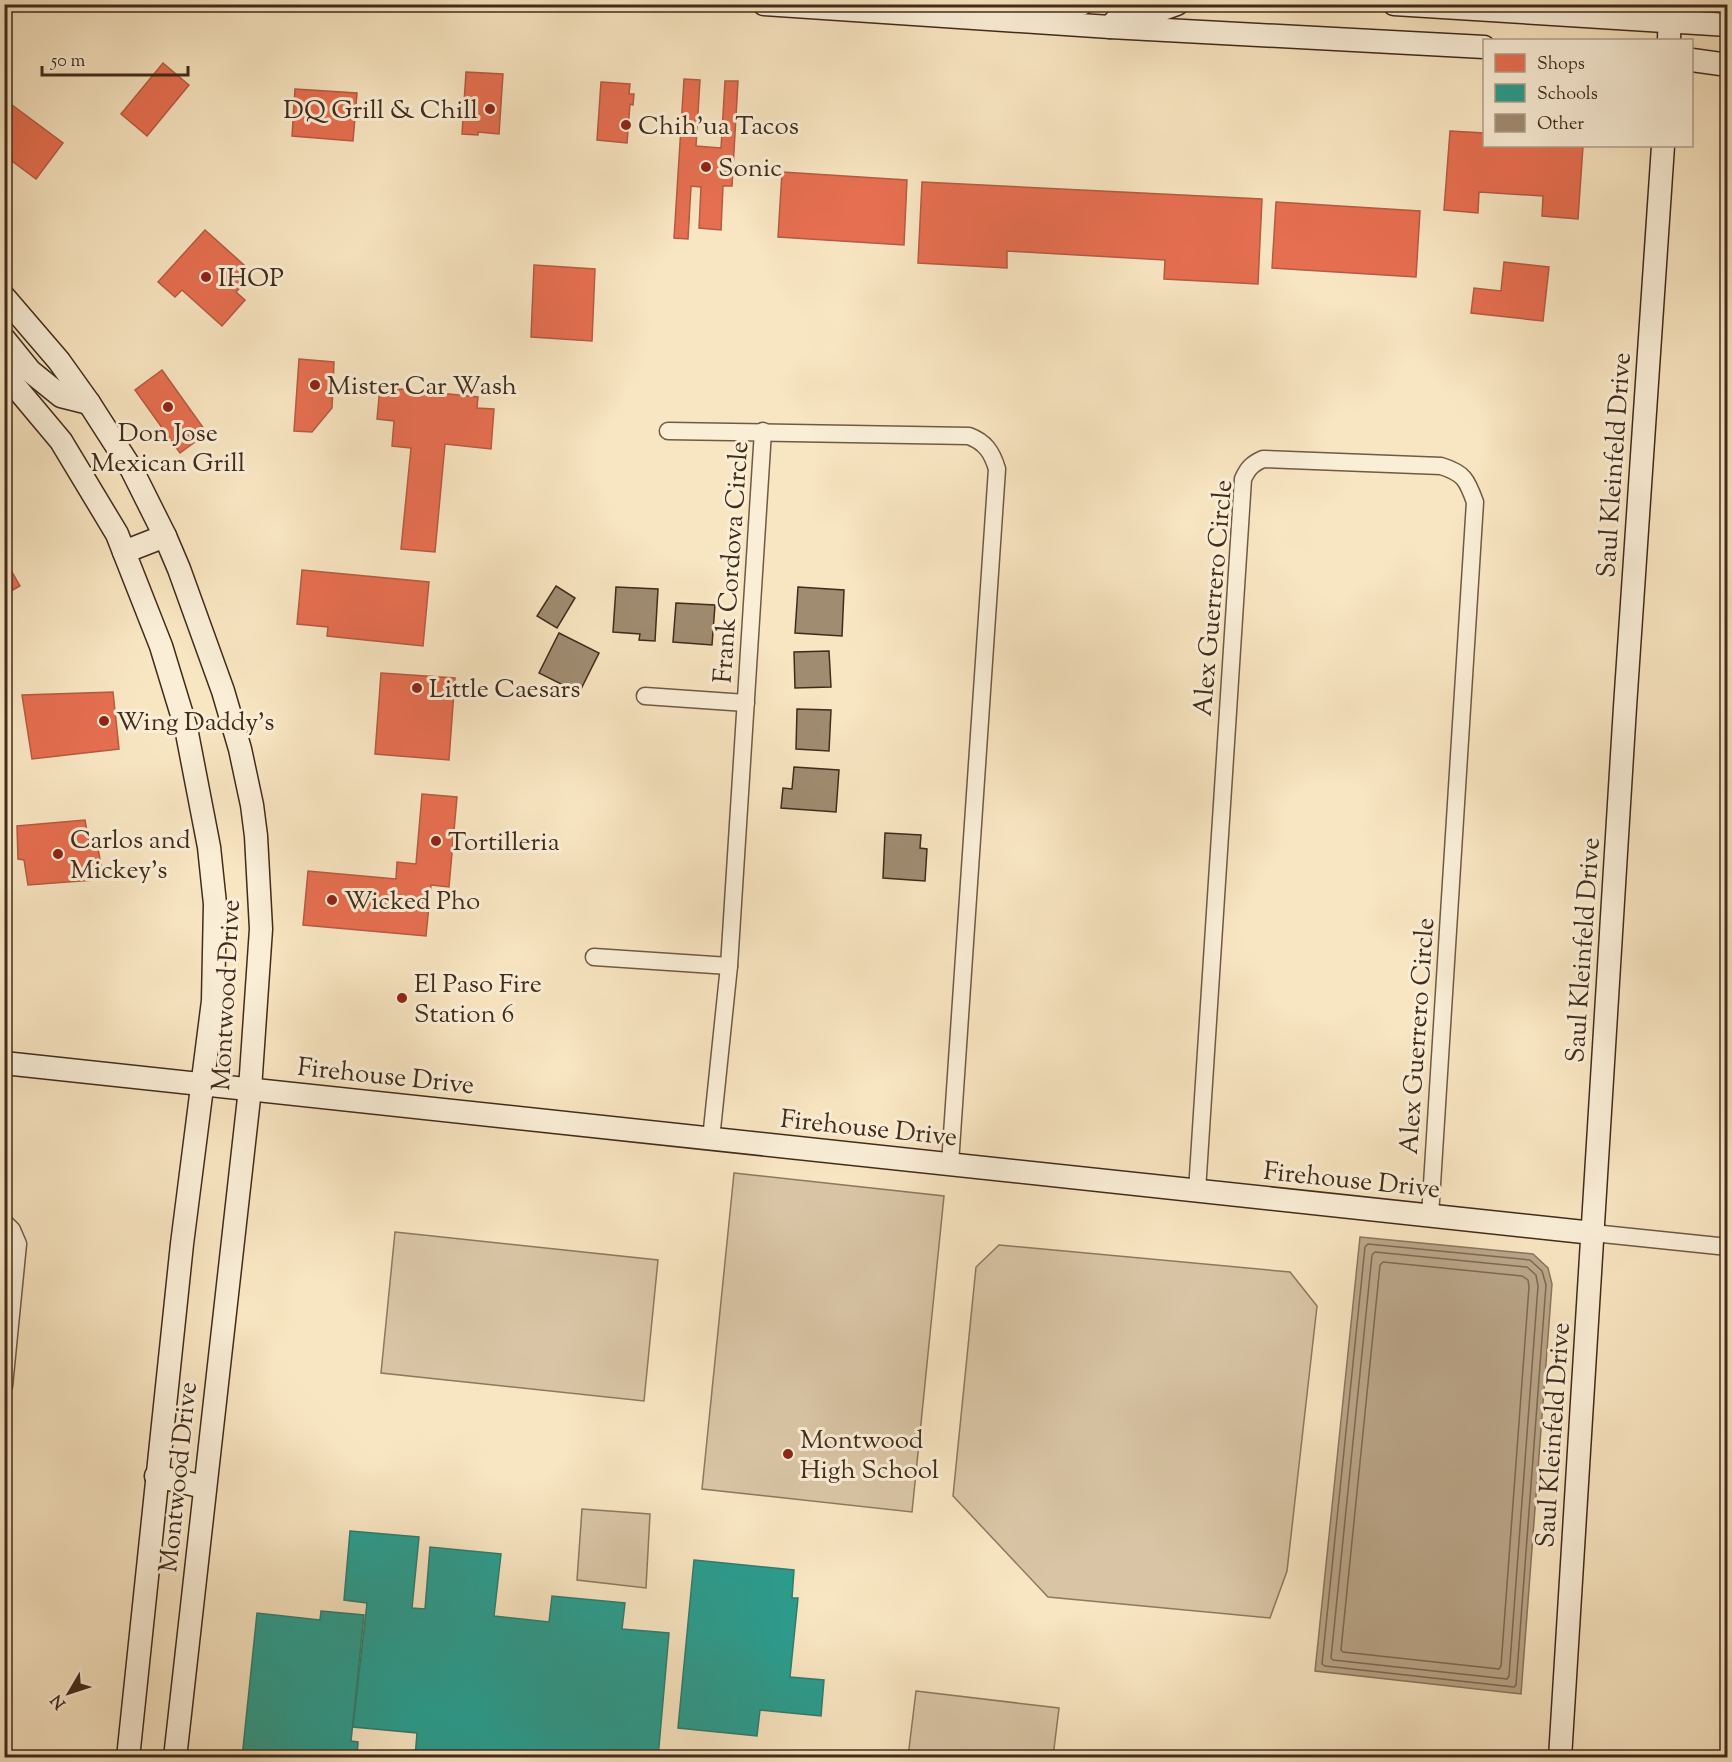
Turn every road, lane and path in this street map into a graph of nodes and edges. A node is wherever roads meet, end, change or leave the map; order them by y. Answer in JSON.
{"nodes":[{"id":1,"x":764,"y":4,"type":"edge"},
{"id":2,"x":1081,"y":4,"type":"edge"},
{"id":3,"x":1177,"y":4,"type":"edge"},
{"id":4,"x":1394,"y":4,"type":"edge"},
{"id":5,"x":973,"y":17,"type":"junction"},
{"id":6,"x":1669,"y":22,"type":"edge"},
{"id":7,"x":1728,"y":25,"type":"edge"},
{"id":8,"x":1110,"y":27,"type":"junction"},
{"id":9,"x":1483,"y":47,"type":"edge"},
{"id":10,"x":1693,"y":60,"type":"edge"},
{"id":11,"x":1728,"y":65,"type":"edge"},
{"id":12,"x":1663,"y":147,"type":"edge"},
{"id":13,"x":4,"y":297,"type":"edge"},
{"id":14,"x":4,"y":339,"type":"edge"},
{"id":15,"x":4,"y":372,"type":"edge"},
{"id":16,"x":89,"y":403,"type":"junction"},
{"id":17,"x":668,"y":431,"type":"dead end"},
{"id":18,"x":763,"y":431,"type":"junction"},
{"id":19,"x":165,"y":536,"type":"junction"},
{"id":20,"x":124,"y":552,"type":"junction"},
{"id":21,"x":645,"y":696,"type":"dead end"},
{"id":22,"x":746,"y":703,"type":"junction"},
{"id":23,"x":594,"y":957,"type":"dead end"},
{"id":24,"x":729,"y":966,"type":"junction"},
{"id":25,"x":4,"y":1063,"type":"edge"},
{"id":26,"x":203,"y":1084,"type":"junction"},
{"id":27,"x":249,"y":1089,"type":"junction"},
{"id":28,"x":711,"y":1139,"type":"junction"},
{"id":29,"x":950,"y":1164,"type":"junction"},
{"id":30,"x":1197,"y":1191,"type":"junction"},
{"id":31,"x":1430,"y":1216,"type":"junction"},
{"id":32,"x":4,"y":1222,"type":"edge"},
{"id":33,"x":1593,"y":1233,"type":"junction"},
{"id":34,"x":1728,"y":1247,"type":"edge"},
{"id":35,"x":4,"y":1386,"type":"edge"},
{"id":36,"x":156,"y":1476,"type":"junction"},
{"id":37,"x":204,"y":1487,"type":"junction"},
{"id":38,"x":128,"y":1758,"type":"edge"},
{"id":39,"x":175,"y":1758,"type":"edge"},
{"id":40,"x":1560,"y":1758,"type":"edge"}],
"edges":[{"from":1,"to":5,"type":"main road"},
{"from":2,"to":5,"type":"main road"},
{"from":3,"to":8,"type":"main road"},
{"from":4,"to":6,"type":"main road"},
{"from":5,"to":8,"type":"main road"},
{"from":6,"to":7,"type":"main road"},
{"from":8,"to":9,"type":"main road"},
{"from":10,"to":11,"type":"main road"},
{"from":12,"to":33,"type":"main road","name":"Saul Kleinfeld Drive"},
{"from":13,"to":16,"type":"main road","name":"Montwood Drive"},
{"from":14,"to":16,"type":"main road"},
{"from":15,"to":20,"type":"main road","name":"Montwood Drive"},
{"from":16,"to":19,"type":"main road","name":"Montwood Drive"},
{"from":17,"to":18,"type":"street"},
{"from":18,"to":22,"type":"street","name":"Frank Cordova Circle"},
{"from":18,"to":29,"type":"street","name":"Frank Cordova Circle"},
{"from":19,"to":20,"type":"main road"},
{"from":19,"to":27,"type":"main road","name":"Montwood Drive"},
{"from":20,"to":26,"type":"main road","name":"Montwood Drive"},
{"from":21,"to":22,"type":"street"},
{"from":22,"to":24,"type":"street","name":"Frank Cordova Circle"},
{"from":23,"to":24,"type":"street"},
{"from":24,"to":28,"type":"street","name":"Frank Cordova Circle"},
{"from":25,"to":26,"type":"main road","name":"Firehouse Drive"},
{"from":26,"to":27,"type":"main road","name":"Firehouse Drive"},
{"from":26,"to":36,"type":"main road","name":"Montwood Drive"},
{"from":27,"to":28,"type":"main road","name":"Firehouse Drive"},
{"from":27,"to":37,"type":"main road","name":"Montwood Drive"},
{"from":28,"to":29,"type":"main road","name":"Firehouse Drive"},
{"from":29,"to":30,"type":"main road","name":"Firehouse Drive"},
{"from":30,"to":31,"type":"main road","name":"Firehouse Drive"},
{"from":30,"to":31,"type":"street","name":"Alex Guerrero Circle"},
{"from":31,"to":33,"type":"main road","name":"Firehouse Drive"},
{"from":32,"to":35,"type":"street"},
{"from":33,"to":34,"type":"street","name":"Firehouse Drive"},
{"from":33,"to":40,"type":"main road","name":"Saul Kleinfeld Drive"},
{"from":36,"to":37,"type":"main road"},
{"from":36,"to":38,"type":"main road","name":"Montwood Drive"},
{"from":37,"to":39,"type":"main road","name":"Montwood Drive"}]}
